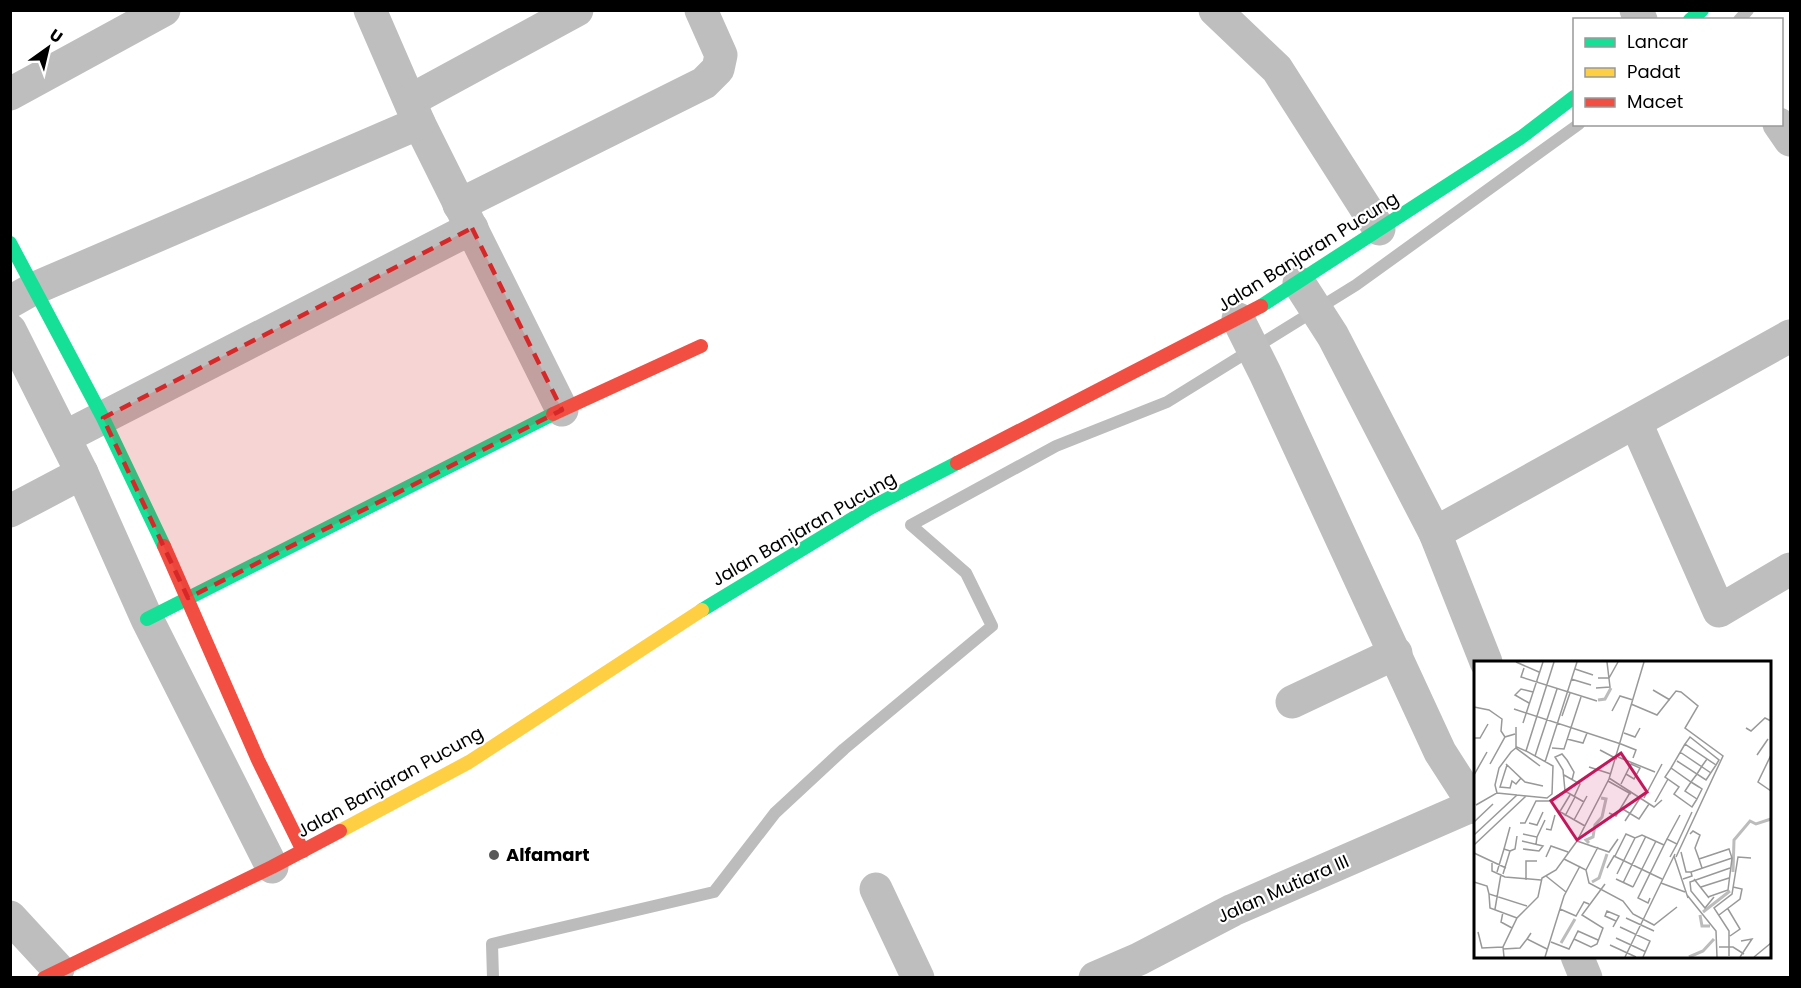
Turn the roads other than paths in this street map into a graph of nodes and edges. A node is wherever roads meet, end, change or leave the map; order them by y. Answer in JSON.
{"nodes":[{"id":1,"x":164,"y":10,"type":"edge"},
{"id":2,"x":370,"y":10,"type":"edge"},
{"id":3,"x":577,"y":10,"type":"edge"},
{"id":4,"x":701,"y":10,"type":"edge"},
{"id":5,"x":1215,"y":10,"type":"edge"},
{"id":6,"x":10,"y":94,"type":"edge"},
{"id":7,"x":1573,"y":98,"type":"edge"},
{"id":8,"x":415,"y":112,"type":"junction"},
{"id":9,"x":1780,"y":126,"type":"edge"},
{"id":10,"x":1791,"y":140,"type":"edge"},
{"id":11,"x":465,"y":216,"type":"junction"},
{"id":12,"x":1379,"y":229,"type":"junction"},
{"id":13,"x":10,"y":243,"type":"edge"},
{"id":14,"x":1302,"y":288,"type":"junction"},
{"id":15,"x":22,"y":295,"type":"edge"},
{"id":16,"x":1243,"y":328,"type":"junction"},
{"id":17,"x":10,"y":330,"type":"edge"},
{"id":18,"x":1791,"y":336,"type":"edge"},
{"id":19,"x":701,"y":346,"type":"dead end"},
{"id":20,"x":562,"y":410,"type":"junction"},
{"id":21,"x":103,"y":418,"type":"junction"},
{"id":22,"x":1636,"y":423,"type":"junction"},
{"id":23,"x":64,"y":436,"type":"junction"},
{"id":24,"x":82,"y":473,"type":"junction"},
{"id":25,"x":10,"y":512,"type":"edge"},
{"id":26,"x":1435,"y":533,"type":"junction"},
{"id":27,"x":1791,"y":569,"type":"edge"},
{"id":28,"x":188,"y":598,"type":"junction"},
{"id":29,"x":147,"y":619,"type":"junction"},
{"id":30,"x":1396,"y":653,"type":"junction"},
{"id":31,"x":1485,"y":661,"type":"edge"},
{"id":32,"x":1292,"y":702,"type":"dead end"},
{"id":33,"x":1474,"y":804,"type":"edge"},
{"id":34,"x":1474,"y":806,"type":"edge"},
{"id":35,"x":303,"y":851,"type":"junction"},
{"id":36,"x":272,"y":867,"type":"junction"},
{"id":37,"x":876,"y":889,"type":"dead end"},
{"id":38,"x":10,"y":917,"type":"edge"},
{"id":39,"x":1577,"y":958,"type":"edge"},
{"id":40,"x":1143,"y":968,"type":"edge"},
{"id":41,"x":51,"y":973,"type":"edge"},
{"id":42,"x":918,"y":978,"type":"edge"},
{"id":43,"x":1095,"y":978,"type":"edge"},
{"id":44,"x":1586,"y":978,"type":"edge"}],
"edges":[{"from":1,"to":6,"type":"street"},
{"from":2,"to":8,"type":"street"},
{"from":3,"to":8,"type":"street"},
{"from":4,"to":11,"type":"street"},
{"from":5,"to":12,"type":"street"},
{"from":7,"to":12,"type":"street","name":"Jalan Banjaran Pucung"},
{"from":8,"to":11,"type":"street"},
{"from":8,"to":15,"type":"street"},
{"from":9,"to":10,"type":"street"},
{"from":11,"to":20,"type":"street"},
{"from":11,"to":21,"type":"street"},
{"from":12,"to":14,"type":"street","name":"Jalan Banjaran Pucung"},
{"from":13,"to":15,"type":"street"},
{"from":14,"to":16,"type":"street","name":"Jalan Banjaran Pucung"},
{"from":14,"to":26,"type":"street"},
{"from":15,"to":21,"type":"street"},
{"from":16,"to":30,"type":"street"},
{"from":16,"to":35,"type":"street","name":"Jalan Banjaran Pucung"},
{"from":17,"to":23,"type":"street"},
{"from":18,"to":22,"type":"street"},
{"from":19,"to":20,"type":"street"},
{"from":20,"to":28,"type":"street"},
{"from":21,"to":23,"type":"street"},
{"from":21,"to":28,"type":"street"},
{"from":22,"to":26,"type":"street"},
{"from":22,"to":27,"type":"street"},
{"from":23,"to":24,"type":"street"},
{"from":24,"to":25,"type":"street"},
{"from":24,"to":29,"type":"street"},
{"from":26,"to":31,"type":"street"},
{"from":28,"to":29,"type":"street"},
{"from":28,"to":35,"type":"street"},
{"from":29,"to":36,"type":"street"},
{"from":30,"to":32,"type":"street"},
{"from":30,"to":33,"type":"street"},
{"from":34,"to":40,"type":"street","name":"Jalan Mutiara III"},
{"from":35,"to":36,"type":"street","name":"Jalan Banjaran Pucung"},
{"from":36,"to":41,"type":"street","name":"Jalan Banjaran Pucung"},
{"from":37,"to":42,"type":"street"},
{"from":38,"to":41,"type":"street"},
{"from":39,"to":44,"type":"street"},
{"from":40,"to":43,"type":"street","name":"Jalan Mutiara III"}]}
